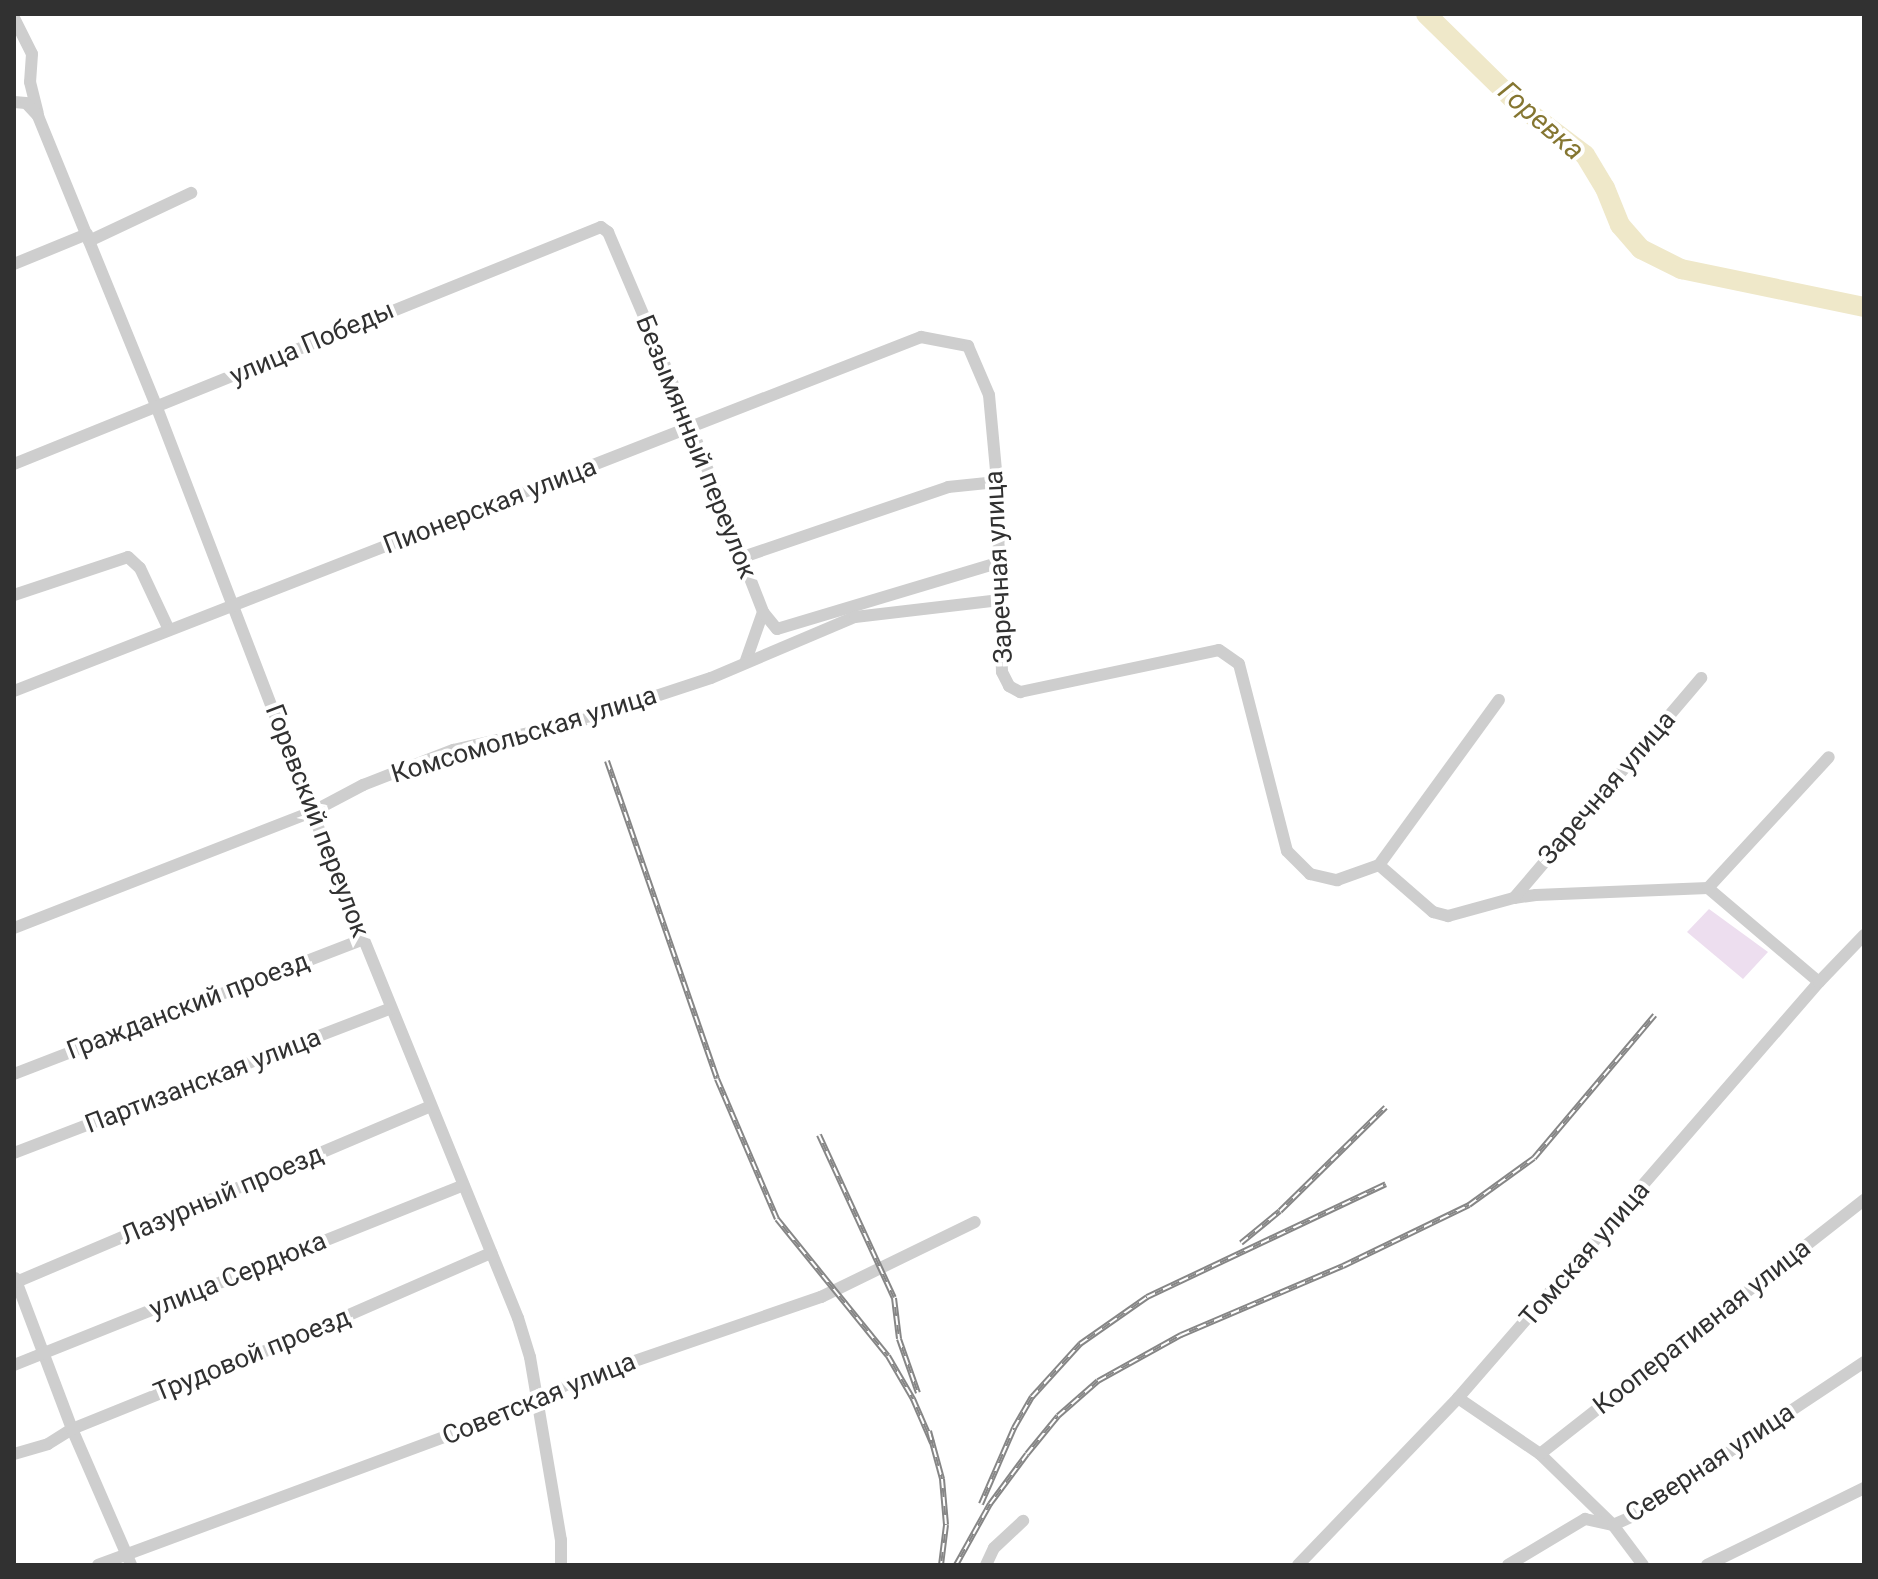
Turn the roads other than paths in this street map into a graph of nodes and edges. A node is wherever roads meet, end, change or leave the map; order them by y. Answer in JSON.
{"nodes":[{"id":1,"x":14,"y":18,"type":"edge"},
{"id":2,"x":14,"y":102,"type":"edge"},
{"id":3,"x":38,"y":116,"type":"junction"},
{"id":4,"x":191,"y":193,"type":"dead end"},
{"id":5,"x":608,"y":232,"type":"joint"},
{"id":6,"x":88,"y":238,"type":"junction"},
{"id":7,"x":14,"y":264,"type":"edge"},
{"id":8,"x":968,"y":346,"type":"joint"},
{"id":9,"x":157,"y":408,"type":"junction"},
{"id":10,"x":691,"y":427,"type":"junction"},
{"id":11,"x":14,"y":464,"type":"edge"},
{"id":12,"x":997,"y":482,"type":"junction"},
{"id":13,"x":740,"y":558,"type":"junction"},
{"id":14,"x":997,"y":563,"type":"junction"},
{"id":15,"x":14,"y":595,"type":"edge"},
{"id":16,"x":1000,"y":600,"type":"junction"},
{"id":17,"x":232,"y":609,"type":"junction"},
{"id":18,"x":763,"y":612,"type":"junction"},
{"id":19,"x":169,"y":630,"type":"junction"},
{"id":20,"x":745,"y":663,"type":"junction"},
{"id":21,"x":1701,"y":678,"type":"dead end"},
{"id":22,"x":14,"y":691,"type":"edge"},
{"id":23,"x":1499,"y":700,"type":"dead end"},
{"id":24,"x":1829,"y":757,"type":"dead end"},
{"id":25,"x":312,"y":812,"type":"junction"},
{"id":26,"x":1379,"y":865,"type":"junction"},
{"id":27,"x":1708,"y":888,"type":"junction"},
{"id":28,"x":1514,"y":898,"type":"junction"},
{"id":29,"x":14,"y":928,"type":"edge"},
{"id":30,"x":1864,"y":935,"type":"edge"},
{"id":31,"x":363,"y":939,"type":"junction"},
{"id":32,"x":1819,"y":982,"type":"junction"},
{"id":33,"x":391,"y":1008,"type":"junction"},
{"id":34,"x":14,"y":1074,"type":"edge"},
{"id":35,"x":431,"y":1106,"type":"junction"},
{"id":36,"x":14,"y":1153,"type":"edge"},
{"id":37,"x":463,"y":1185,"type":"junction"},
{"id":38,"x":1864,"y":1200,"type":"edge"},
{"id":39,"x":975,"y":1222,"type":"dead end"},
{"id":40,"x":491,"y":1253,"type":"junction"},
{"id":41,"x":15,"y":1280,"type":"edge"},
{"id":42,"x":44,"y":1352,"type":"junction"},
{"id":43,"x":1864,"y":1362,"type":"edge"},
{"id":44,"x":14,"y":1365,"type":"edge"},
{"id":45,"x":1458,"y":1398,"type":"junction"},
{"id":46,"x":535,"y":1401,"type":"junction"},
{"id":47,"x":72,"y":1429,"type":"junction"},
{"id":48,"x":14,"y":1454,"type":"edge"},
{"id":49,"x":1540,"y":1454,"type":"junction"},
{"id":50,"x":1864,"y":1488,"type":"edge"},
{"id":51,"x":1023,"y":1521,"type":"dead end"},
{"id":52,"x":1613,"y":1525,"type":"junction"},
{"id":53,"x":129,"y":1559,"type":"edge"},
{"id":54,"x":98,"y":1565,"type":"edge"},
{"id":55,"x":561,"y":1565,"type":"edge"},
{"id":56,"x":986,"y":1565,"type":"edge"},
{"id":57,"x":1298,"y":1565,"type":"edge"},
{"id":58,"x":1508,"y":1565,"type":"edge"},
{"id":59,"x":1643,"y":1565,"type":"edge"},
{"id":60,"x":1707,"y":1565,"type":"edge"}],
"edges":[{"from":1,"to":3,"type":"street","name":"Горевский переулок"},
{"from":2,"to":3,"type":"street"},
{"from":3,"to":6,"type":"street","name":"Горевский переулок"},
{"from":4,"to":6,"type":"street"},
{"from":5,"to":9,"type":"street","name":"улица Победы"},
{"from":5,"to":10,"type":"street","name":"Безымянный переулок"},
{"from":6,"to":7,"type":"street"},
{"from":6,"to":9,"type":"street","name":"Горевский переулок"},
{"from":8,"to":10,"type":"street","name":"Пионерская улица"},
{"from":8,"to":12,"type":"street","name":"Заречная улица"},
{"from":9,"to":11,"type":"street","name":"улица Победы"},
{"from":9,"to":17,"type":"street","name":"Горевский переулок"},
{"from":10,"to":13,"type":"street","name":"Безымянный переулок"},
{"from":10,"to":17,"type":"street","name":"Пионерская улица"},
{"from":12,"to":13,"type":"street"},
{"from":12,"to":14,"type":"street","name":"Заречная улица"},
{"from":13,"to":18,"type":"street","name":"Безымянный переулок"},
{"from":14,"to":16,"type":"street","name":"Заречная улица"},
{"from":14,"to":18,"type":"street"},
{"from":15,"to":19,"type":"street"},
{"from":16,"to":20,"type":"street","name":"Комсомольская улица"},
{"from":16,"to":26,"type":"street","name":"Заречная улица"},
{"from":17,"to":19,"type":"street","name":"Пионерская улица"},
{"from":17,"to":25,"type":"street","name":"Горевский переулок"},
{"from":18,"to":20,"type":"street","name":"Безымянный переулок"},
{"from":19,"to":22,"type":"street","name":"Пионерская улица"},
{"from":20,"to":25,"type":"street","name":"Комсомольская улица"},
{"from":21,"to":28,"type":"street","name":"Заречная улица"},
{"from":23,"to":26,"type":"street"},
{"from":24,"to":27,"type":"street"},
{"from":25,"to":29,"type":"street","name":"Комсомольская улица"},
{"from":25,"to":31,"type":"street","name":"Горевский переулок"},
{"from":26,"to":28,"type":"street","name":"Заречная улица"},
{"from":27,"to":28,"type":"street","name":"Заречная улица"},
{"from":27,"to":32,"type":"street"},
{"from":30,"to":32,"type":"street","name":"Томская улица"},
{"from":31,"to":33,"type":"street","name":"Горевский переулок"},
{"from":31,"to":34,"type":"street","name":"Гражданский проезд"},
{"from":32,"to":45,"type":"street","name":"Томская улица"},
{"from":33,"to":35,"type":"street","name":"Горевский переулок"},
{"from":33,"to":36,"type":"street","name":"Партизанская улица"},
{"from":35,"to":37,"type":"street","name":"Горевский переулок"},
{"from":35,"to":41,"type":"street","name":"Лазурный проезд"},
{"from":37,"to":40,"type":"street","name":"Горевский переулок"},
{"from":37,"to":42,"type":"street","name":"улица Сердюка"},
{"from":38,"to":49,"type":"street","name":"Кооперативная улица"},
{"from":39,"to":46,"type":"street","name":"Советская улица"},
{"from":40,"to":46,"type":"street","name":"Горевский переулок"},
{"from":40,"to":47,"type":"street","name":"Трудовой проезд"},
{"from":41,"to":42,"type":"street"},
{"from":42,"to":44,"type":"street","name":"улица Сердюка"},
{"from":42,"to":47,"type":"street"},
{"from":43,"to":52,"type":"street","name":"Северная улица"},
{"from":45,"to":49,"type":"street"},
{"from":45,"to":57,"type":"street","name":"Томская улица"},
{"from":46,"to":53,"type":"street","name":"Советская улица"},
{"from":46,"to":55,"type":"street","name":"Горевский переулок"},
{"from":47,"to":48,"type":"street","name":"Трудовой проезд"},
{"from":47,"to":53,"type":"street"},
{"from":49,"to":52,"type":"street"},
{"from":50,"to":60,"type":"street"},
{"from":51,"to":56,"type":"street"},
{"from":52,"to":58,"type":"street","name":"Северная улица"},
{"from":52,"to":59,"type":"street"},
{"from":53,"to":54,"type":"street","name":"Советская улица"}]}
